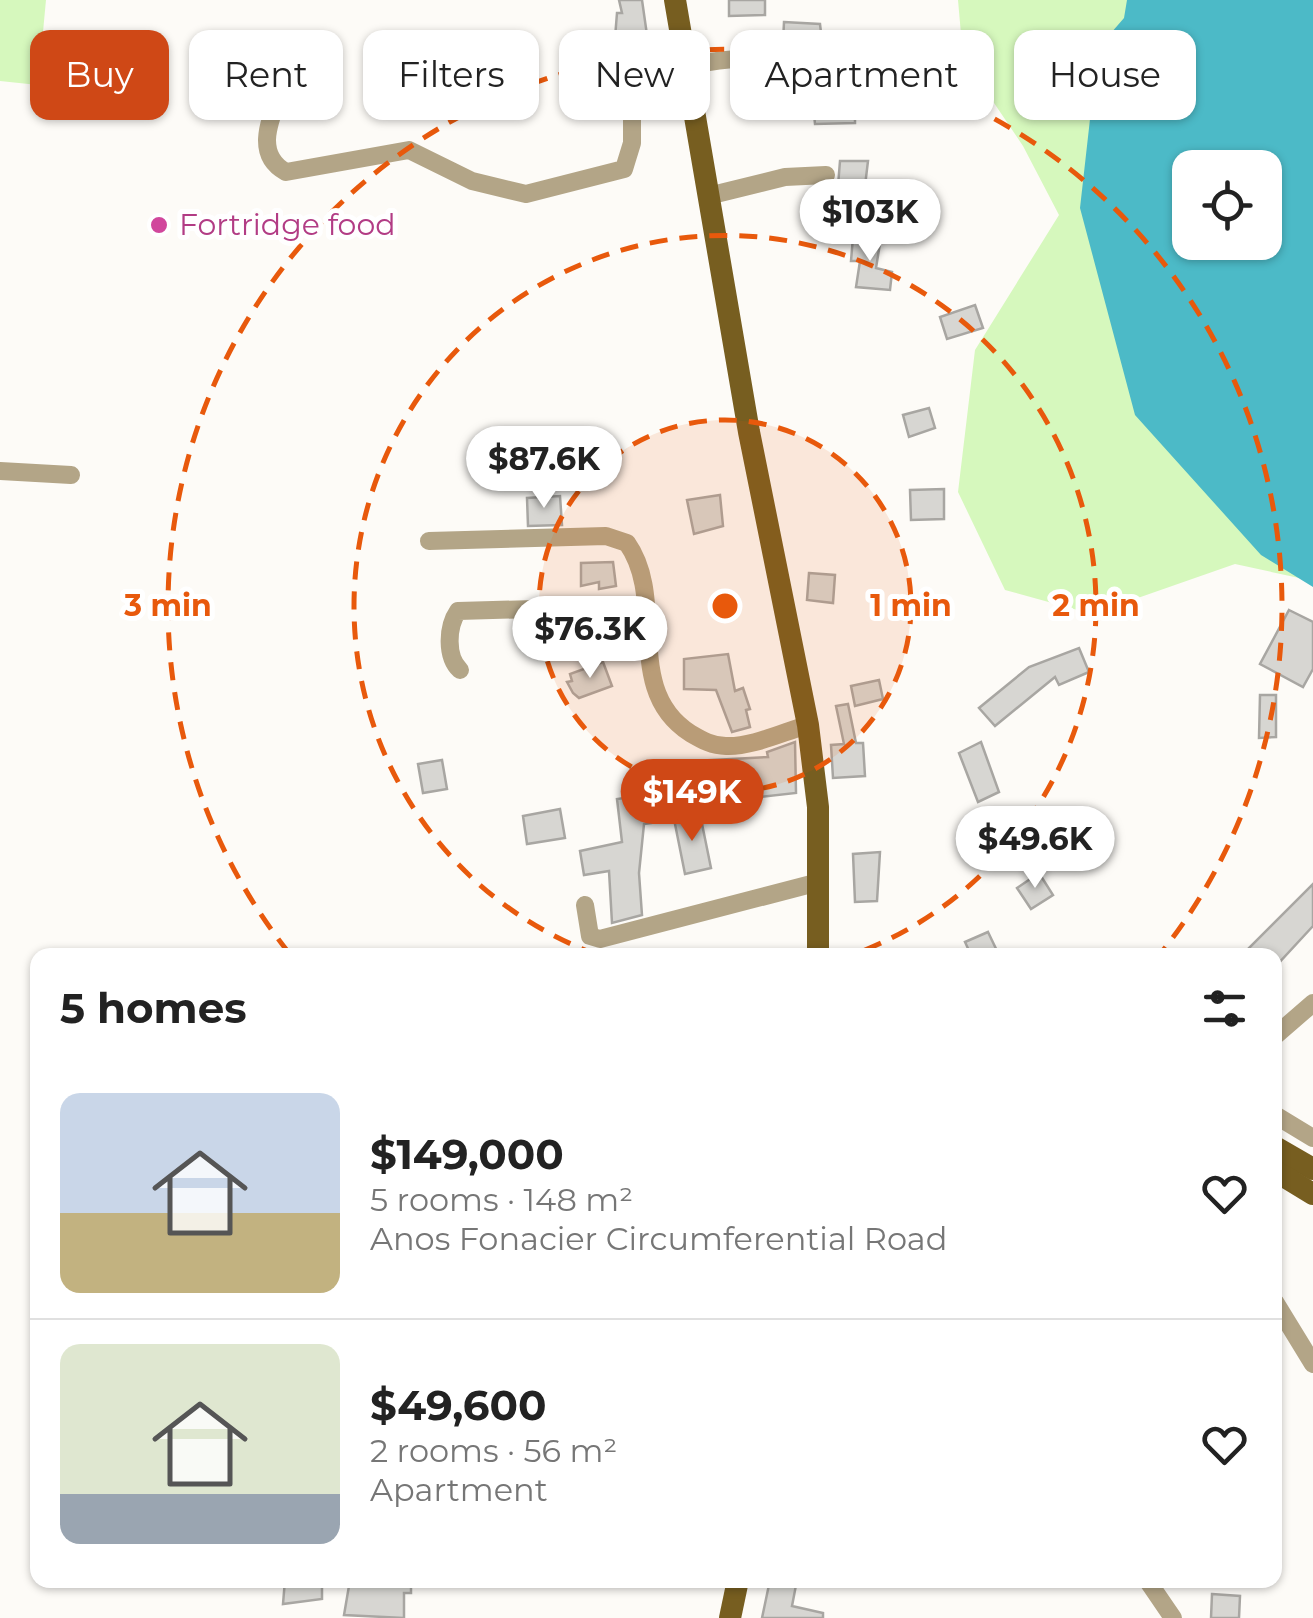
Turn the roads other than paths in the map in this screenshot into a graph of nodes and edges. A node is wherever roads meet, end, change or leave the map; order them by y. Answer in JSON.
{"nodes":[{"id":1,"x":675,"y":0,"type":"edge"},
{"id":2,"x":679,"y":30,"type":"edge"},
{"id":3,"x":269,"y":120,"type":"edge"},
{"id":4,"x":632,"y":120,"type":"edge"},
{"id":5,"x":694,"y":120,"type":"edge"},
{"id":6,"x":826,"y":175,"type":"dead end"},
{"id":7,"x":708,"y":196,"type":"junction"},
{"id":8,"x":0,"y":470,"type":"edge"},
{"id":9,"x":72,"y":476,"type":"dead end"},
{"id":10,"x":429,"y":541,"type":"dead end"},
{"id":11,"x":646,"y":606,"type":"junction"},
{"id":12,"x":460,"y":670,"type":"dead end"},
{"id":13,"x":808,"y":725,"type":"junction"},
{"id":14,"x":819,"y":882,"type":"junction"},
{"id":15,"x":585,"y":905,"type":"dead end"},
{"id":16,"x":818,"y":948,"type":"edge"},
{"id":17,"x":1313,"y":1003,"type":"edge"},
{"id":18,"x":1282,"y":1030,"type":"edge"},
{"id":19,"x":1282,"y":1119,"type":"edge"},
{"id":20,"x":1313,"y":1138,"type":"edge"},
{"id":21,"x":1282,"y":1151,"type":"edge"},
{"id":22,"x":1313,"y":1169,"type":"edge"},
{"id":23,"x":1282,"y":1175,"type":"edge"},
{"id":24,"x":1313,"y":1194,"type":"edge"},
{"id":25,"x":1282,"y":1313,"type":"edge"},
{"id":26,"x":1313,"y":1364,"type":"edge"},
{"id":27,"x":736,"y":1588,"type":"edge"},
{"id":28,"x":1152,"y":1588,"type":"edge"},
{"id":29,"x":730,"y":1618,"type":"edge"},
{"id":30,"x":1173,"y":1618,"type":"edge"}],
"edges":[{"from":1,"to":2,"type":"main road"},
{"from":3,"to":4,"type":"street"},
{"from":5,"to":7,"type":"main road"},
{"from":6,"to":7,"type":"street"},
{"from":7,"to":13,"type":"main road"},
{"from":8,"to":9,"type":"street"},
{"from":10,"to":11,"type":"street"},
{"from":11,"to":12,"type":"street"},
{"from":11,"to":13,"type":"street"},
{"from":13,"to":14,"type":"main road"},
{"from":14,"to":15,"type":"street"},
{"from":14,"to":16,"type":"main road"},
{"from":17,"to":18,"type":"street"},
{"from":19,"to":20,"type":"street"},
{"from":21,"to":22,"type":"main road"},
{"from":23,"to":24,"type":"main road"},
{"from":25,"to":26,"type":"street"},
{"from":27,"to":29,"type":"main road"},
{"from":28,"to":30,"type":"street"}]}
